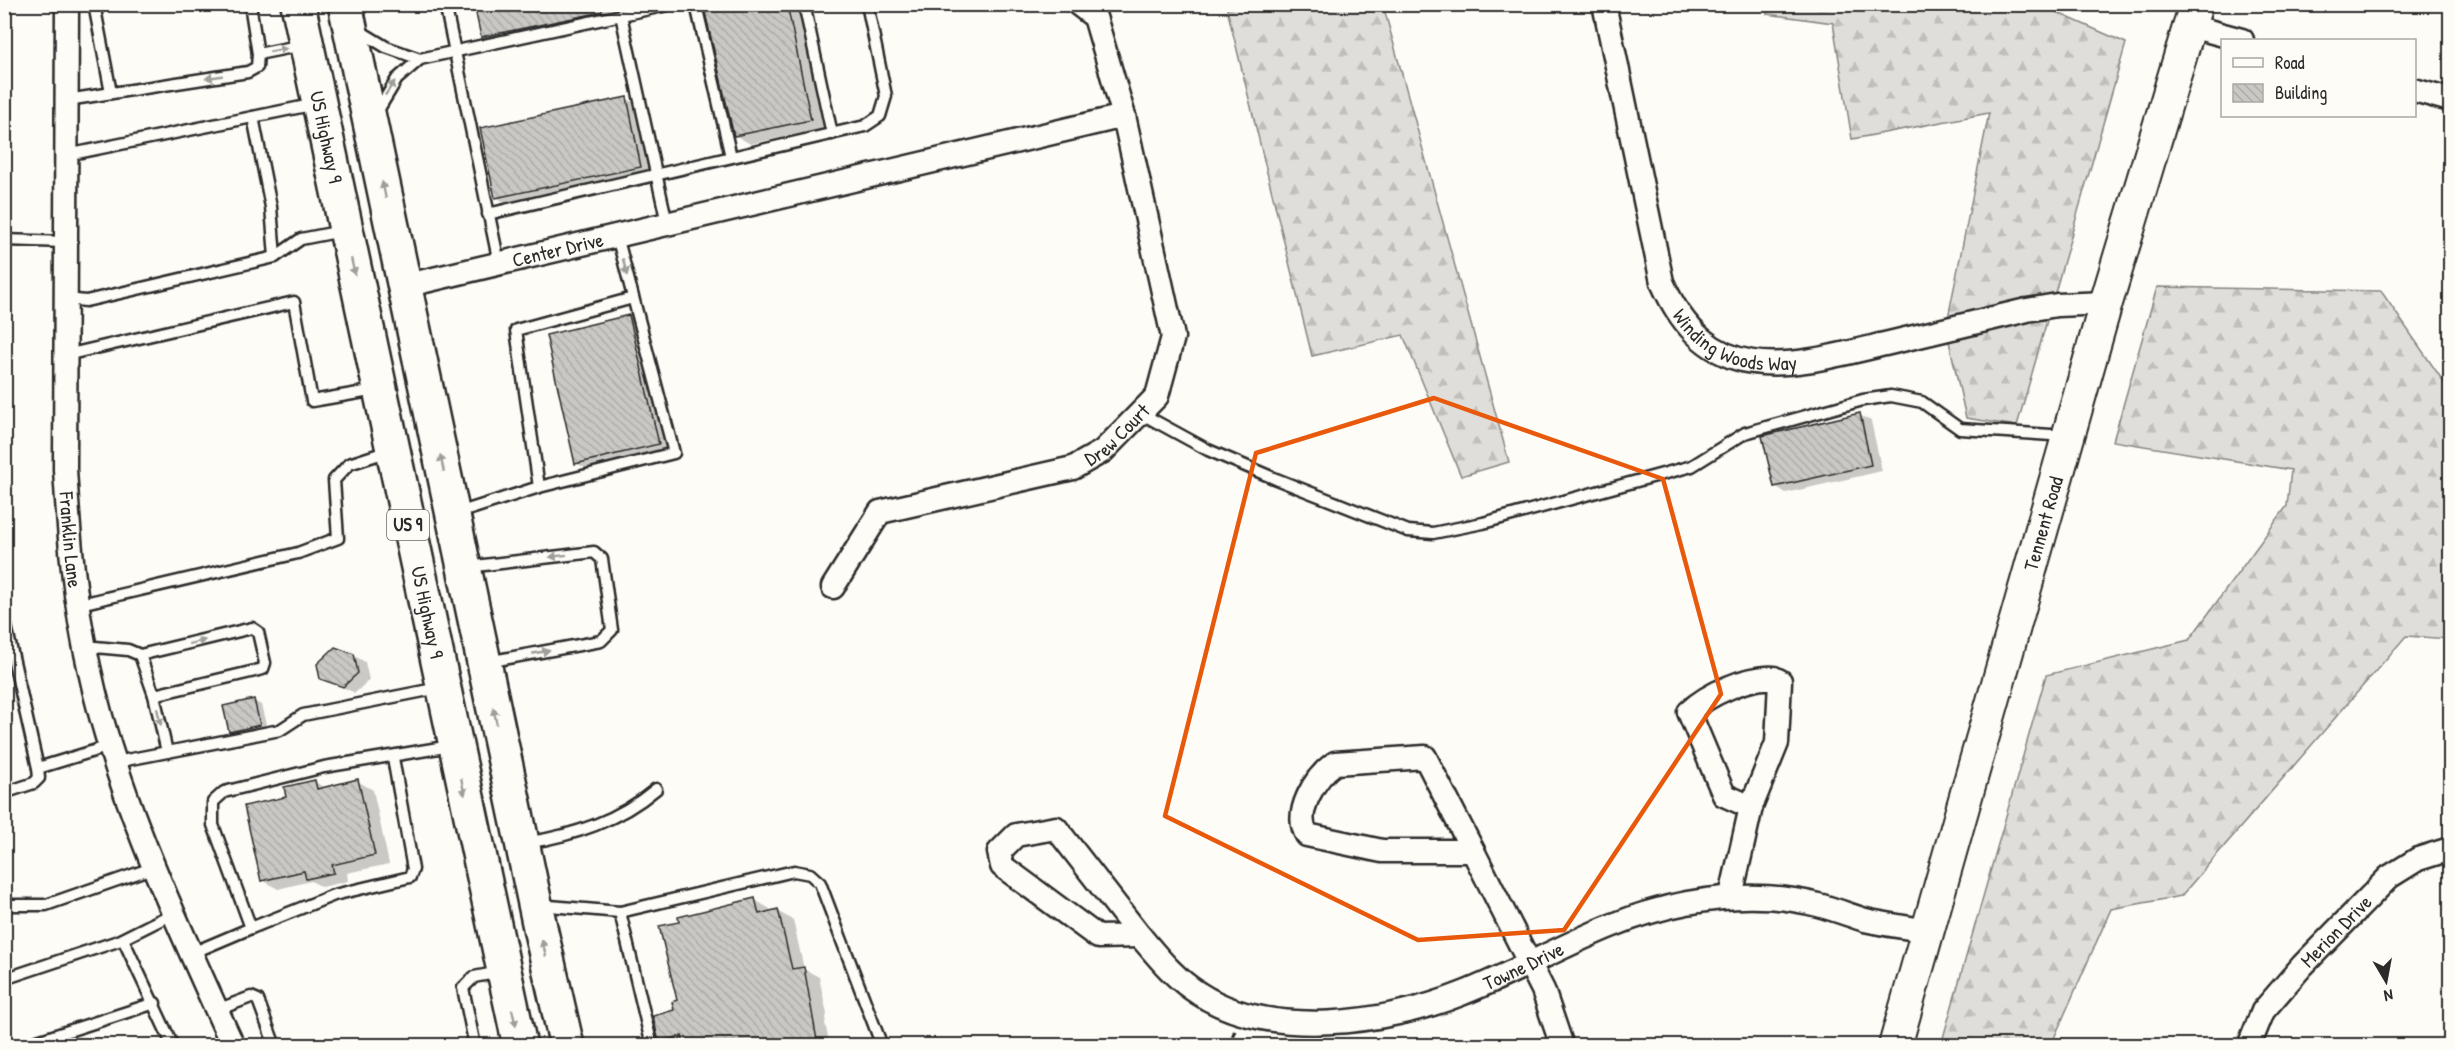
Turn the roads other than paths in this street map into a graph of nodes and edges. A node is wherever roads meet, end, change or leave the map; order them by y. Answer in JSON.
{"nodes":[{"id":1,"x":67,"y":4,"type":"edge"},
{"id":2,"x":94,"y":4,"type":"edge"},
{"id":3,"x":250,"y":4,"type":"edge"},
{"id":4,"x":298,"y":4,"type":"edge"},
{"id":5,"x":445,"y":4,"type":"edge"},
{"id":6,"x":672,"y":4,"type":"edge"},
{"id":7,"x":692,"y":4,"type":"edge"},
{"id":8,"x":804,"y":4,"type":"edge"},
{"id":9,"x":867,"y":4,"type":"edge"},
{"id":10,"x":1078,"y":4,"type":"edge"},
{"id":11,"x":1604,"y":4,"type":"edge"},
{"id":12,"x":347,"y":14,"type":"edge"},
{"id":13,"x":621,"y":15,"type":"junction"},
{"id":14,"x":2193,"y":15,"type":"edge"},
{"id":15,"x":2240,"y":39,"type":"edge"},
{"id":16,"x":306,"y":44,"type":"junction"},
{"id":17,"x":454,"y":52,"type":"junction"},
{"id":18,"x":258,"y":54,"type":"junction"},
{"id":19,"x":420,"y":59,"type":"junction"},
{"id":20,"x":2416,"y":90,"type":"edge"},
{"id":21,"x":111,"y":93,"type":"junction"},
{"id":22,"x":67,"y":100,"type":"junction"},
{"id":23,"x":2451,"y":100,"type":"edge"},
{"id":24,"x":319,"y":104,"type":"junction"},
{"id":25,"x":1124,"y":116,"type":"junction"},
{"id":26,"x":253,"y":117,"type":"junction"},
{"id":27,"x":370,"y":125,"type":"junction"},
{"id":28,"x":832,"y":134,"type":"junction"},
{"id":29,"x":67,"y":155,"type":"junction"},
{"id":30,"x":731,"y":157,"type":"junction"},
{"id":31,"x":657,"y":175,"type":"junction"},
{"id":32,"x":488,"y":214,"type":"junction"},
{"id":33,"x":667,"y":223,"type":"junction"},
{"id":34,"x":345,"y":230,"type":"junction"},
{"id":35,"x":617,"y":236,"type":"junction"},
{"id":36,"x":4,"y":240,"type":"edge"},
{"id":37,"x":66,"y":242,"type":"junction"},
{"id":38,"x":275,"y":257,"type":"junction"},
{"id":39,"x":499,"y":263,"type":"junction"},
{"id":40,"x":404,"y":286,"type":"junction"},
{"id":41,"x":633,"y":298,"type":"junction"},
{"id":42,"x":66,"y":299,"type":"junction"},
{"id":43,"x":2106,"y":303,"type":"junction"},
{"id":44,"x":66,"y":355,"type":"junction"},
{"id":45,"x":379,"y":390,"type":"junction"},
{"id":46,"x":1142,"y":414,"type":"junction"},
{"id":47,"x":2069,"y":436,"type":"junction"},
{"id":48,"x":392,"y":450,"type":"junction"},
{"id":49,"x":539,"y":487,"type":"junction"},
{"id":50,"x":453,"y":515,"type":"junction"},
{"id":51,"x":464,"y":568,"type":"junction"},
{"id":52,"x":833,"y":587,"type":"dead end"},
{"id":53,"x":76,"y":605,"type":"junction"},
{"id":54,"x":4,"y":617,"type":"edge"},
{"id":55,"x":84,"y":646,"type":"junction"},
{"id":56,"x":140,"y":655,"type":"junction"},
{"id":57,"x":484,"y":663,"type":"junction"},
{"id":58,"x":442,"y":687,"type":"junction"},
{"id":59,"x":154,"y":695,"type":"junction"},
{"id":60,"x":455,"y":746,"type":"junction"},
{"id":61,"x":167,"y":752,"type":"junction"},
{"id":62,"x":113,"y":754,"type":"junction"},
{"id":63,"x":393,"y":758,"type":"junction"},
{"id":64,"x":38,"y":768,"type":"junction"},
{"id":65,"x":656,"y":789,"type":"dead end"},
{"id":66,"x":4,"y":793,"type":"edge"},
{"id":67,"x":1751,"y":807,"type":"junction"},
{"id":68,"x":522,"y":844,"type":"junction"},
{"id":69,"x":2451,"y":849,"type":"edge"},
{"id":70,"x":1473,"y":851,"type":"junction"},
{"id":71,"x":155,"y":867,"type":"junction"},
{"id":72,"x":1731,"y":896,"type":"junction"},
{"id":73,"x":4,"y":905,"type":"edge"},
{"id":74,"x":535,"y":905,"type":"junction"},
{"id":75,"x":175,"y":912,"type":"junction"},
{"id":76,"x":620,"y":912,"type":"junction"},
{"id":77,"x":251,"y":928,"type":"junction"},
{"id":78,"x":1928,"y":931,"type":"junction"},
{"id":79,"x":1140,"y":936,"type":"junction"},
{"id":80,"x":123,"y":939,"type":"junction"},
{"id":81,"x":192,"y":953,"type":"junction"},
{"id":82,"x":1529,"y":962,"type":"junction"},
{"id":83,"x":503,"y":972,"type":"junction"},
{"id":84,"x":4,"y":979,"type":"edge"},
{"id":85,"x":155,"y":1003,"type":"junction"},
{"id":86,"x":217,"y":1010,"type":"junction"},
{"id":87,"x":22,"y":1046,"type":"edge"},
{"id":88,"x":173,"y":1046,"type":"edge"},
{"id":89,"x":233,"y":1046,"type":"edge"},
{"id":90,"x":275,"y":1046,"type":"edge"},
{"id":91,"x":474,"y":1046,"type":"edge"},
{"id":92,"x":520,"y":1046,"type":"edge"},
{"id":93,"x":567,"y":1046,"type":"edge"},
{"id":94,"x":652,"y":1046,"type":"edge"},
{"id":95,"x":882,"y":1046,"type":"edge"},
{"id":96,"x":1562,"y":1046,"type":"edge"},
{"id":97,"x":1895,"y":1046,"type":"edge"},
{"id":98,"x":2249,"y":1046,"type":"edge"}],
"edges":[{"from":1,"to":22,"type":"street","name":"Franklin Lane"},
{"from":2,"to":21,"type":"lane"},
{"from":3,"to":18,"type":"lane"},
{"from":4,"to":16,"type":"highway","name":"US Highway 9","number":"US 9"},
{"from":5,"to":17,"type":"lane"},
{"from":6,"to":13,"type":"lane"},
{"from":7,"to":30,"type":"lane"},
{"from":8,"to":28,"type":"lane"},
{"from":9,"to":28,"type":"lane"},
{"from":10,"to":25,"type":"street","name":"Drew Court"},
{"from":11,"to":43,"type":"street","name":"Winding Woods Way"},
{"from":12,"to":19,"type":"lane"},
{"from":12,"to":27,"type":"highway","number":"US 9"},
{"from":13,"to":17,"type":"lane"},
{"from":13,"to":31,"type":"lane"},
{"from":14,"to":15,"type":"street"},
{"from":14,"to":43,"type":"street","name":"Tennent Road"},
{"from":18,"to":16,"type":"lane","one_way":true},
{"from":16,"to":24,"type":"highway","name":"US Highway 9","number":"US 9"},
{"from":17,"to":19,"type":"lane"},
{"from":17,"to":32,"type":"lane"},
{"from":18,"to":21,"type":"lane","one_way":true},
{"from":27,"to":19,"type":"lane","one_way":true},
{"from":20,"to":23,"type":"street"},
{"from":21,"to":22,"type":"lane"},
{"from":22,"to":29,"type":"street","name":"Franklin Lane"},
{"from":24,"to":26,"type":"lane"},
{"from":24,"to":34,"type":"highway","name":"US Highway 9","number":"US 9"},
{"from":25,"to":33,"type":"street","name":"Center Drive"},
{"from":25,"to":46,"type":"street","name":"Drew Court"},
{"from":26,"to":29,"type":"lane"},
{"from":26,"to":38,"type":"lane"},
{"from":40,"to":27,"type":"highway","number":"US 9","one_way":true},
{"from":28,"to":30,"type":"lane"},
{"from":29,"to":37,"type":"street","name":"Franklin Lane"},
{"from":30,"to":31,"type":"lane"},
{"from":31,"to":32,"type":"lane"},
{"from":31,"to":33,"type":"lane"},
{"from":32,"to":39,"type":"lane"},
{"from":33,"to":35,"type":"street","name":"Center Drive"},
{"from":34,"to":38,"type":"lane"},
{"from":34,"to":45,"type":"highway","name":"US Highway 9","number":"US 9","one_way":true},
{"from":35,"to":39,"type":"street","name":"Center Drive"},
{"from":35,"to":41,"type":"lane","one_way":true},
{"from":36,"to":37,"type":"lane"},
{"from":37,"to":42,"type":"street","name":"Franklin Lane"},
{"from":38,"to":42,"type":"lane"},
{"from":39,"to":40,"type":"street","name":"Center Drive"},
{"from":50,"to":40,"type":"highway","number":"US 9","one_way":true},
{"from":41,"to":49,"type":"lane"},
{"from":41,"to":49,"type":"lane"},
{"from":42,"to":44,"type":"street","name":"Franklin Lane"},
{"from":43,"to":47,"type":"street","name":"Tennent Road"},
{"from":44,"to":45,"type":"lane"},
{"from":44,"to":53,"type":"street","name":"Franklin Lane"},
{"from":45,"to":48,"type":"highway","name":"US Highway 9","number":"US 9"},
{"from":46,"to":47,"type":"lane"},
{"from":46,"to":52,"type":"street","name":"Drew Court"},
{"from":47,"to":78,"type":"street","name":"Tennent Road"},
{"from":48,"to":53,"type":"lane"},
{"from":48,"to":58,"type":"highway","name":"US Highway 9","number":"US 9"},
{"from":49,"to":50,"type":"lane"},
{"from":50,"to":51,"type":"highway","number":"US 9"},
{"from":51,"to":57,"type":"highway","number":"US 9"},
{"from":57,"to":51,"type":"lane","one_way":true},
{"from":53,"to":55,"type":"street","name":"Franklin Lane"},
{"from":54,"to":64,"type":"lane"},
{"from":55,"to":56,"type":"lane"},
{"from":55,"to":62,"type":"street","name":"Franklin Lane"},
{"from":56,"to":59,"type":"lane"},
{"from":56,"to":59,"type":"lane","one_way":true},
{"from":68,"to":57,"type":"highway","number":"US 9","one_way":true},
{"from":58,"to":60,"type":"highway","name":"US Highway 9","number":"US 9"},
{"from":58,"to":61,"type":"lane"},
{"from":59,"to":61,"type":"lane","one_way":true},
{"from":60,"to":63,"type":"lane"},
{"from":60,"to":83,"type":"highway","name":"US Highway 9","number":"US 9","one_way":true},
{"from":61,"to":62,"type":"lane"},
{"from":62,"to":64,"type":"lane"},
{"from":62,"to":71,"type":"street","name":"Franklin Lane"},
{"from":63,"to":77,"type":"lane"},
{"from":63,"to":77,"type":"lane"},
{"from":64,"to":66,"type":"lane"},
{"from":65,"to":68,"type":"lane"},
{"from":67,"to":67,"type":"street"},
{"from":67,"to":72,"type":"street"},
{"from":68,"to":74,"type":"highway","number":"US 9"},
{"from":69,"to":98,"type":"street","name":"Merion Drive"},
{"from":70,"to":70,"type":"street"},
{"from":70,"to":82,"type":"street"},
{"from":71,"to":73,"type":"lane"},
{"from":71,"to":75,"type":"street","name":"Franklin Lane"},
{"from":72,"to":78,"type":"street","name":"Towne Drive"},
{"from":72,"to":82,"type":"street","name":"Towne Drive"},
{"from":74,"to":76,"type":"lane"},
{"from":93,"to":74,"type":"highway","number":"US 9","one_way":true},
{"from":75,"to":80,"type":"lane"},
{"from":75,"to":81,"type":"street","name":"Franklin Lane"},
{"from":76,"to":94,"type":"lane"},
{"from":76,"to":95,"type":"lane"},
{"from":77,"to":81,"type":"lane"},
{"from":78,"to":97,"type":"street","name":"Tennent Road"},
{"from":79,"to":79,"type":"street","name":"Towne Drive"},
{"from":79,"to":82,"type":"street","name":"Towne Drive"},
{"from":80,"to":84,"type":"lane"},
{"from":80,"to":85,"type":"lane"},
{"from":81,"to":86,"type":"street","name":"Franklin Lane"},
{"from":82,"to":96,"type":"street"},
{"from":83,"to":91,"type":"lane"},
{"from":83,"to":92,"type":"highway","name":"US Highway 9","number":"US 9","one_way":true},
{"from":85,"to":87,"type":"lane"},
{"from":85,"to":88,"type":"lane"},
{"from":86,"to":89,"type":"street","name":"Franklin Lane"},
{"from":86,"to":90,"type":"lane"}]}
